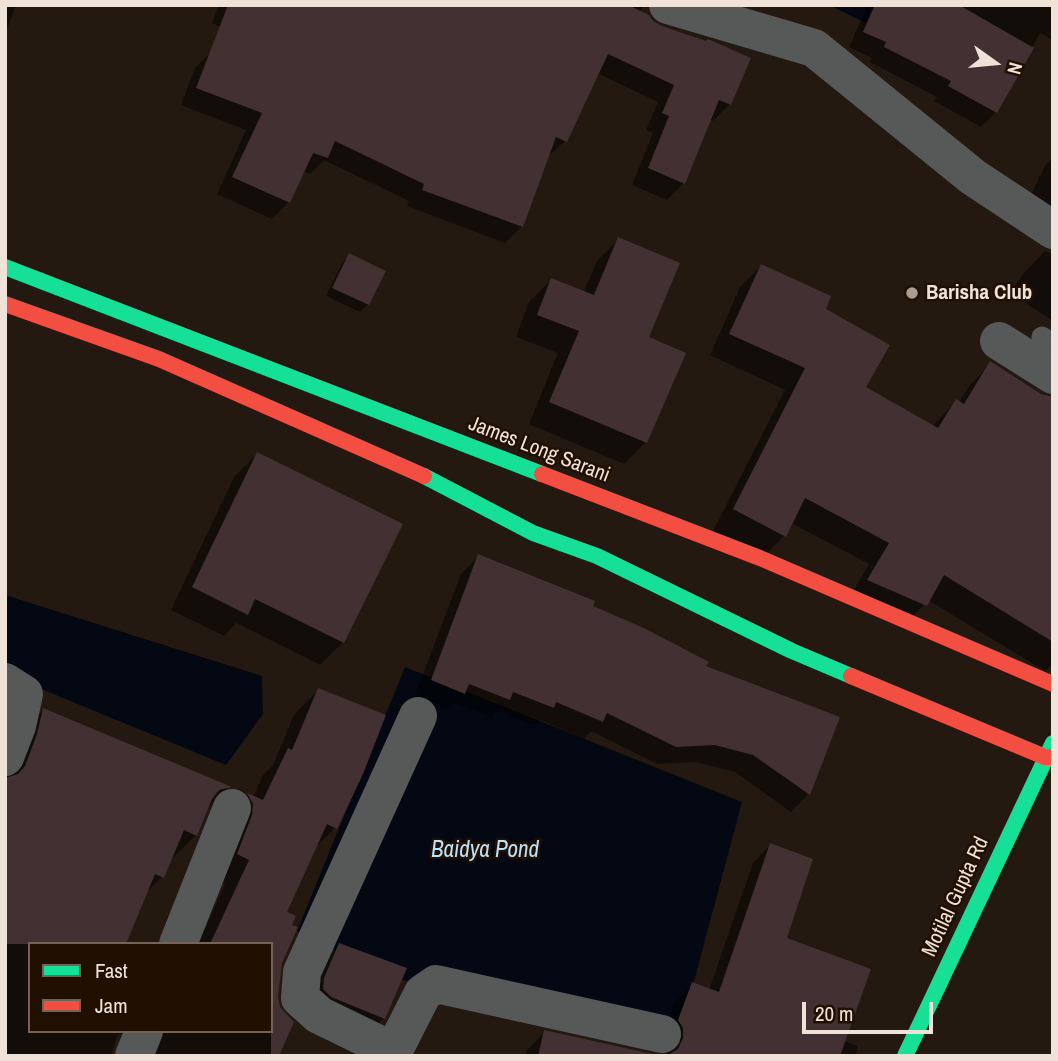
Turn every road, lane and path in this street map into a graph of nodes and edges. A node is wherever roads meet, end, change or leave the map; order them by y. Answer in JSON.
{"nodes":[{"id":1,"x":668,"y":5,"type":"edge"},
{"id":2,"x":1053,"y":230,"type":"edge"},
{"id":3,"x":5,"y":267,"type":"edge"},
{"id":4,"x":17,"y":294,"type":"edge"},
{"id":5,"x":999,"y":341,"type":"dead end"},
{"id":6,"x":1053,"y":375,"type":"edge"},
{"id":7,"x":5,"y":682,"type":"edge"},
{"id":8,"x":1053,"y":684,"type":"edge"},
{"id":9,"x":418,"y":716,"type":"dead end"},
{"id":10,"x":1050,"y":752,"type":"edge"},
{"id":11,"x":5,"y":757,"type":"edge"},
{"id":12,"x":232,"y":808,"type":"dead end"},
{"id":13,"x":179,"y":942,"type":"edge"},
{"id":14,"x":143,"y":1033,"type":"edge"},
{"id":15,"x":662,"y":1034,"type":"dead end"},
{"id":16,"x":392,"y":1053,"type":"edge"},
{"id":17,"x":911,"y":1053,"type":"edge"},
{"id":18,"x":134,"y":1056,"type":"edge"}],
"edges":[{"from":1,"to":2,"type":"street"},
{"from":3,"to":4,"type":"main road","name":"James Long Sarani"},
{"from":4,"to":8,"type":"main road","name":"James Long Sarani"},
{"from":4,"to":10,"type":"main road"},
{"from":5,"to":6,"type":"street"},
{"from":7,"to":11,"type":"street"},
{"from":9,"to":16,"type":"street"},
{"from":10,"to":17,"type":"main road","name":"Motilal Gupta Rd"},
{"from":12,"to":13,"type":"street"},
{"from":14,"to":18,"type":"street"},
{"from":15,"to":16,"type":"street"}]}
